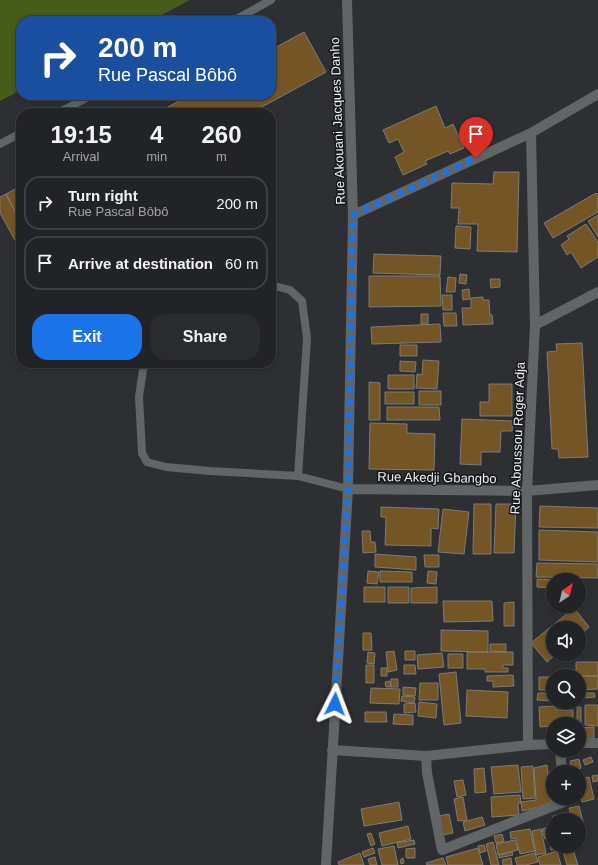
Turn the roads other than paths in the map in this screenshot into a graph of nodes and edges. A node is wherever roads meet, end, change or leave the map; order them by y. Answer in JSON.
{"nodes":[{"id":1,"x":271,"y":0,"type":"edge"},
{"id":2,"x":347,"y":0,"type":"edge"},
{"id":3,"x":242,"y":16,"type":"edge"},
{"id":4,"x":598,"y":94,"type":"edge"},
{"id":5,"x":83,"y":100,"type":"edge"},
{"id":6,"x":67,"y":108,"type":"edge"},
{"id":7,"x":531,"y":133,"type":"junction"},
{"id":8,"x":16,"y":136,"type":"edge"},
{"id":9,"x":0,"y":144,"type":"edge"},
{"id":10,"x":353,"y":215,"type":"junction"},
{"id":11,"x":276,"y":286,"type":"edge"},
{"id":12,"x":598,"y":292,"type":"edge"},
{"id":13,"x":535,"y":325,"type":"junction"},
{"id":14,"x":143,"y":368,"type":"edge"},
{"id":15,"x":298,"y":476,"type":"junction"},
{"id":16,"x":598,"y":485,"type":"edge"},
{"id":17,"x":348,"y":489,"type":"junction"},
{"id":18,"x":527,"y":492,"type":"junction"},
{"id":19,"x":586,"y":743,"type":"edge"},
{"id":20,"x":598,"y":743,"type":"edge"},
{"id":21,"x":546,"y":744,"type":"edge"},
{"id":22,"x":528,"y":745,"type":"junction"},
{"id":23,"x":332,"y":750,"type":"junction"},
{"id":24,"x":426,"y":756,"type":"junction"},
{"id":25,"x":556,"y":805,"type":"edge"},
{"id":26,"x":326,"y":865,"type":"edge"}],
"edges":[{"from":1,"to":3,"type":"lane"},
{"from":2,"to":10,"type":"street","name":"Rue Akouani Jacques Danho"},
{"from":4,"to":7,"type":"street"},
{"from":5,"to":6,"type":"lane"},
{"from":7,"to":10,"type":"street"},
{"from":7,"to":13,"type":"street","name":"Rue Aboussou Roger Adja"},
{"from":8,"to":9,"type":"lane"},
{"from":10,"to":17,"type":"street","name":"Rue Akouani Jacques Danho"},
{"from":11,"to":15,"type":"lane"},
{"from":12,"to":13,"type":"street"},
{"from":13,"to":18,"type":"street","name":"Rue Aboussou Roger Adja"},
{"from":14,"to":15,"type":"lane"},
{"from":15,"to":17,"type":"lane"},
{"from":16,"to":18,"type":"street","name":"Rue Akedji Gbangbo"},
{"from":17,"to":18,"type":"street","name":"Rue Akedji Gbangbo"},
{"from":17,"to":23,"type":"street","name":"Rue Akouani Jacques Danho"},
{"from":18,"to":22,"type":"street","name":"Rue Aboussou Roger Adja"},
{"from":19,"to":20,"type":"street"},
{"from":21,"to":22,"type":"street"},
{"from":22,"to":24,"type":"street"},
{"from":23,"to":24,"type":"street"},
{"from":23,"to":26,"type":"street","name":"Rue Akouani Jacques Danho"},
{"from":24,"to":25,"type":"street"}]}
